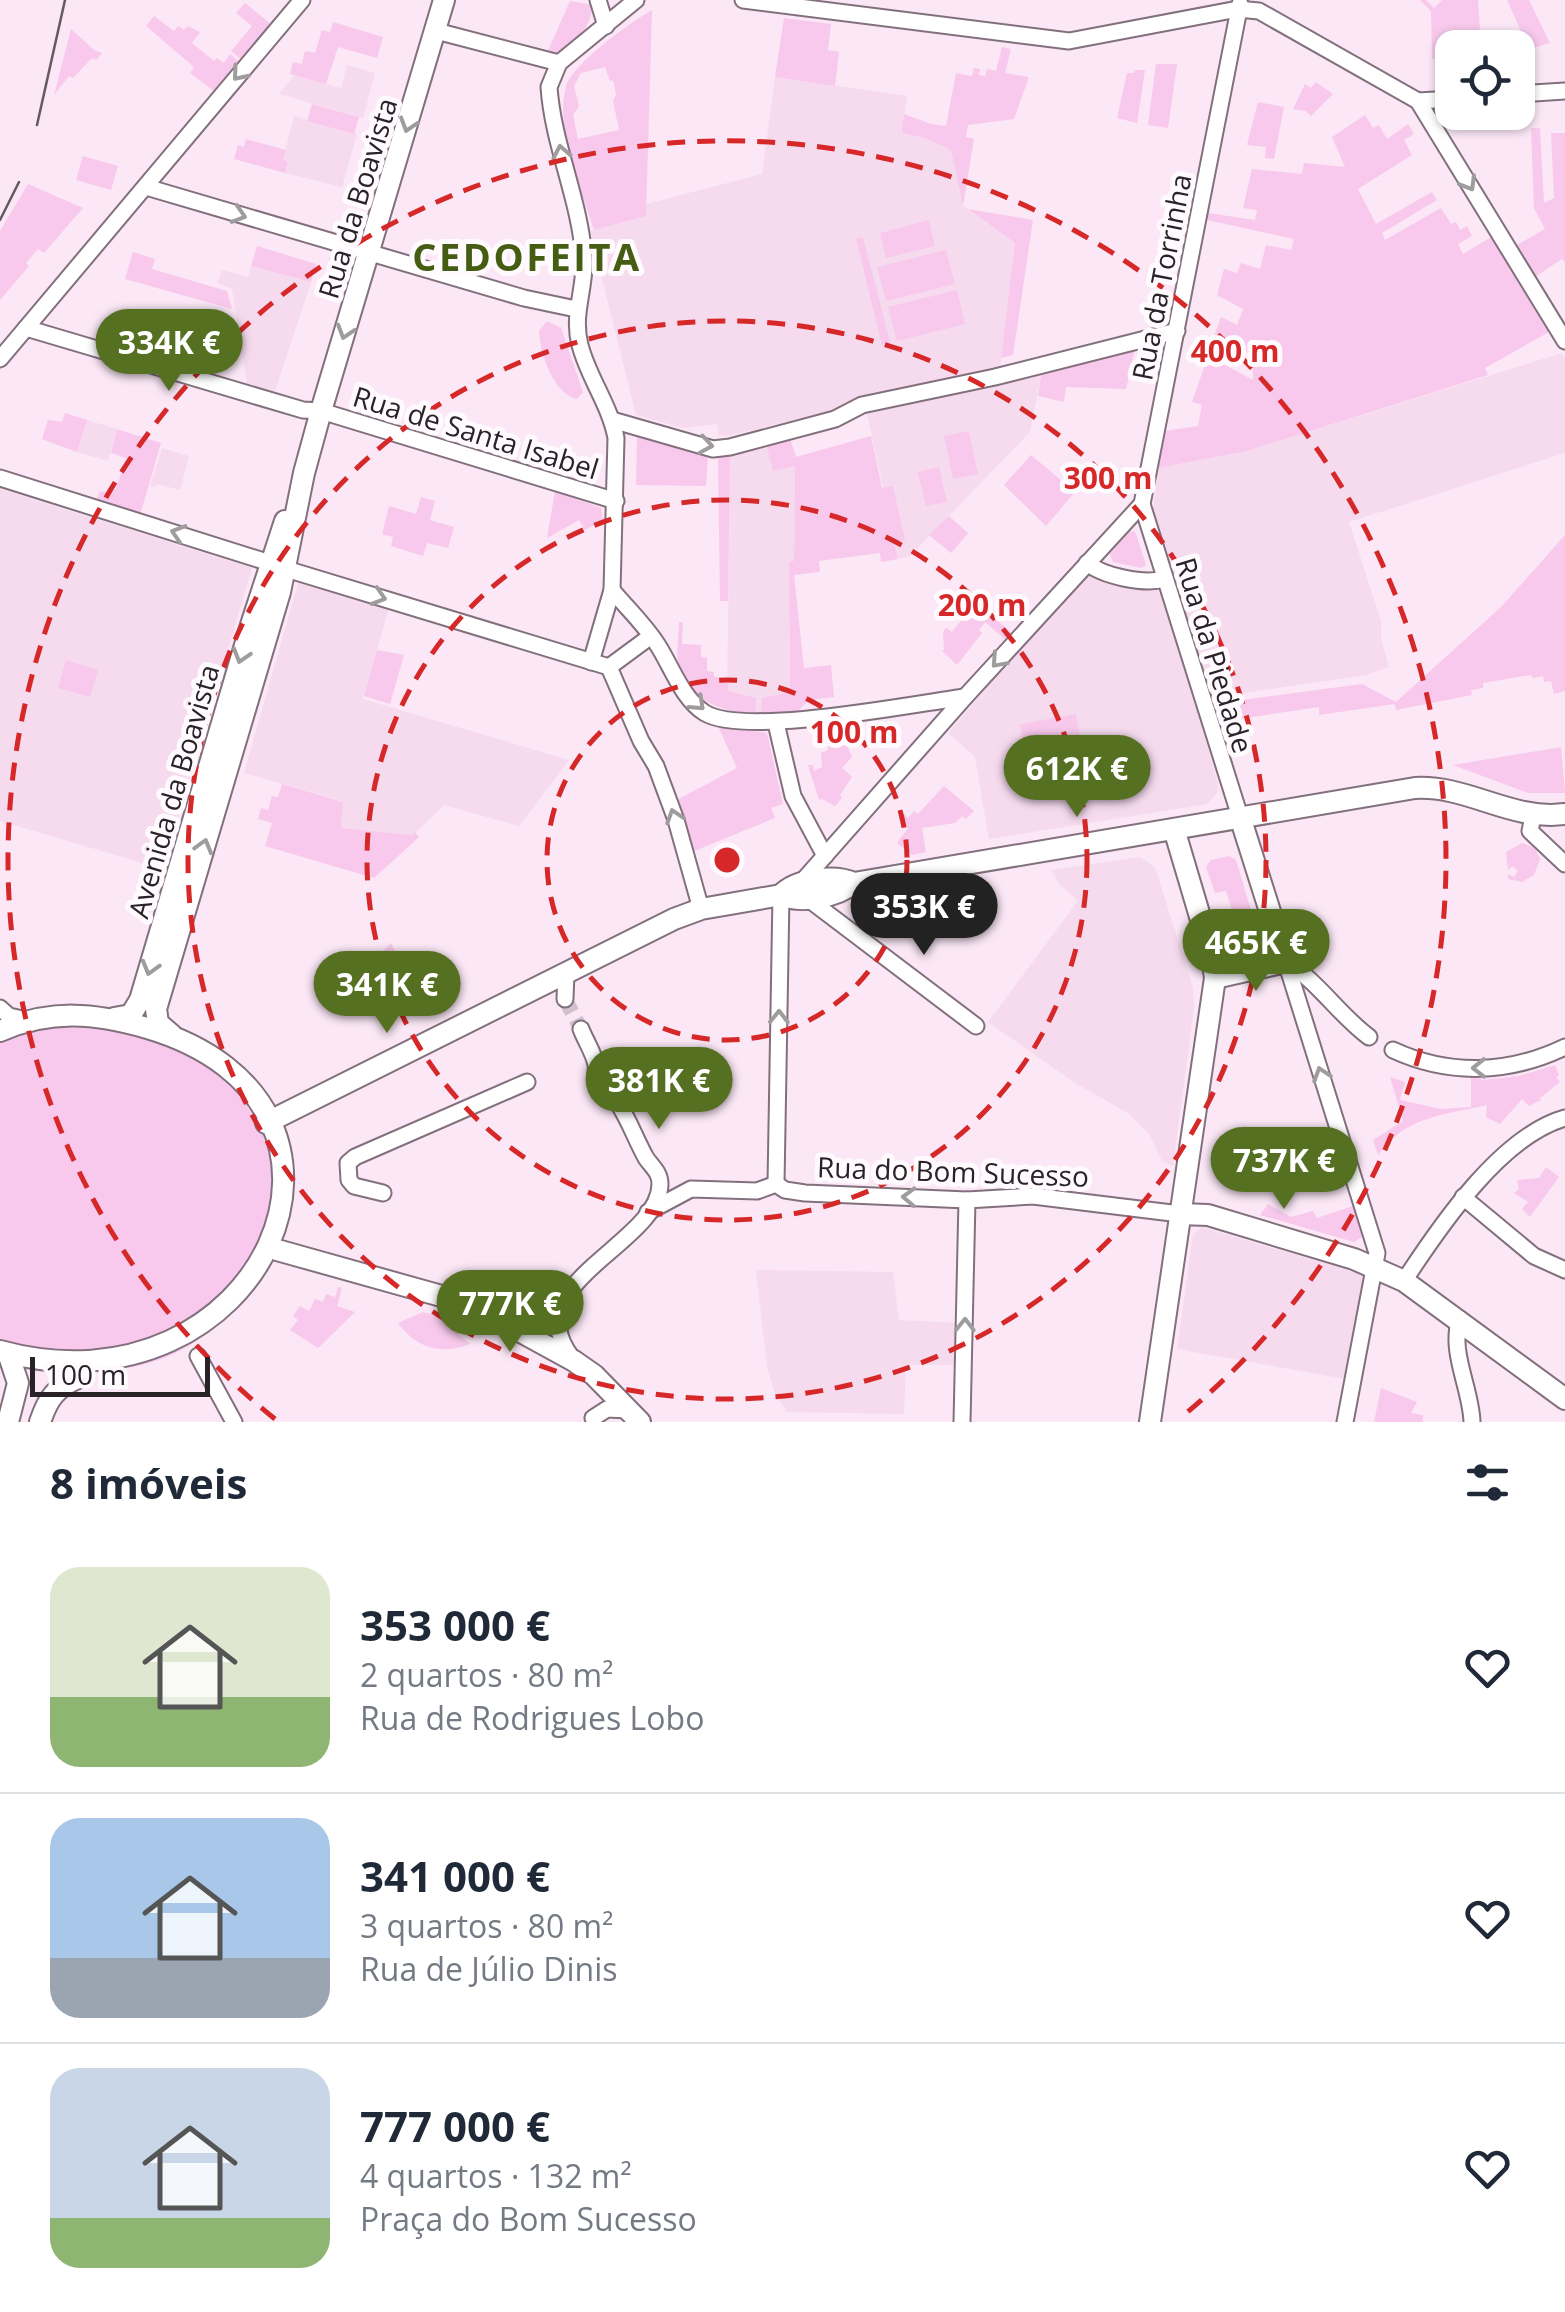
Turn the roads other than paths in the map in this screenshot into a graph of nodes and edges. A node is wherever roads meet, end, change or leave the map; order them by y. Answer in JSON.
{"nodes":[{"id":1,"x":302,"y":0,"type":"edge"},
{"id":2,"x":444,"y":0,"type":"edge"},
{"id":3,"x":598,"y":0,"type":"edge"},
{"id":4,"x":636,"y":0,"type":"edge"},
{"id":5,"x":743,"y":0,"type":"edge"},
{"id":6,"x":796,"y":3,"type":"edge"},
{"id":7,"x":1240,"y":5,"type":"edge"},
{"id":8,"x":606,"y":26,"type":"junction"},
{"id":9,"x":436,"y":31,"type":"junction"},
{"id":10,"x":558,"y":63,"type":"junction"},
{"id":11,"x":1565,"y":90,"type":"edge"},
{"id":12,"x":1535,"y":93,"type":"edge"},
{"id":13,"x":1435,"y":100,"type":"edge"},
{"id":14,"x":1418,"y":101,"type":"junction"},
{"id":15,"x":146,"y":186,"type":"junction"},
{"id":16,"x":369,"y":253,"type":"junction"},
{"id":17,"x":576,"y":309,"type":"junction"},
{"id":18,"x":26,"y":328,"type":"junction"},
{"id":19,"x":1177,"y":331,"type":"junction"},
{"id":20,"x":1565,"y":341,"type":"edge"},
{"id":21,"x":0,"y":359,"type":"edge"},
{"id":22,"x":321,"y":411,"type":"junction"},
{"id":23,"x":612,"y":420,"type":"junction"},
{"id":24,"x":0,"y":478,"type":"edge"},
{"id":25,"x":616,"y":500,"type":"junction"},
{"id":26,"x":1142,"y":504,"type":"junction"},
{"id":27,"x":1087,"y":563,"type":"junction"},
{"id":28,"x":278,"y":566,"type":"junction"},
{"id":29,"x":1164,"y":579,"type":"junction"},
{"id":30,"x":612,"y":590,"type":"junction"},
{"id":31,"x":651,"y":636,"type":"junction"},
{"id":32,"x":592,"y":662,"type":"junction"},
{"id":33,"x":609,"y":667,"type":"junction"},
{"id":34,"x":965,"y":697,"type":"junction"},
{"id":35,"x":776,"y":723,"type":"junction"},
{"id":36,"x":1565,"y":814,"type":"edge"},
{"id":37,"x":1241,"y":820,"type":"junction"},
{"id":38,"x":1531,"y":824,"type":"junction"},
{"id":39,"x":1174,"y":829,"type":"junction"},
{"id":40,"x":826,"y":856,"type":"junction"},
{"id":41,"x":1565,"y":864,"type":"edge"},
{"id":42,"x":848,"y":888,"type":"junction"},
{"id":43,"x":804,"y":891,"type":"junction"},
{"id":44,"x":781,"y":895,"type":"junction"},
{"id":45,"x":702,"y":909,"type":"junction"},
{"id":46,"x":845,"y":925,"type":"junction"},
{"id":47,"x":1286,"y":962,"type":"junction"},
{"id":48,"x":566,"y":973,"type":"junction"},
{"id":49,"x":1214,"y":978,"type":"junction"},
{"id":50,"x":566,"y":999,"type":"tunnel mouth"},
{"id":51,"x":0,"y":1008,"type":"edge"},
{"id":52,"x":112,"y":1018,"type":"junction"},
{"id":53,"x":27,"y":1020,"type":"junction"},
{"id":54,"x":976,"y":1026,"type":"dead end"},
{"id":55,"x":580,"y":1029,"type":"tunnel mouth"},
{"id":56,"x":0,"y":1032,"type":"edge"},
{"id":57,"x":172,"y":1036,"type":"junction"},
{"id":58,"x":1369,"y":1037,"type":"dead end"},
{"id":59,"x":1565,"y":1047,"type":"edge"},
{"id":60,"x":1392,"y":1050,"type":"dead end"},
{"id":61,"x":527,"y":1082,"type":"dead end"},
{"id":62,"x":1565,"y":1118,"type":"edge"},
{"id":63,"x":266,"y":1124,"type":"junction"},
{"id":64,"x":776,"y":1184,"type":"junction"},
{"id":65,"x":383,"y":1193,"type":"dead end"},
{"id":66,"x":1463,"y":1197,"type":"junction"},
{"id":67,"x":967,"y":1200,"type":"junction"},
{"id":68,"x":648,"y":1212,"type":"junction"},
{"id":69,"x":1180,"y":1214,"type":"junction"},
{"id":70,"x":277,"y":1250,"type":"junction"},
{"id":71,"x":1376,"y":1267,"type":"junction"},
{"id":72,"x":1565,"y":1270,"type":"edge"},
{"id":73,"x":1404,"y":1281,"type":"junction"},
{"id":74,"x":574,"y":1287,"type":"junction"},
{"id":75,"x":470,"y":1304,"type":"junction"},
{"id":76,"x":248,"y":1309,"type":"dead end"},
{"id":77,"x":1460,"y":1319,"type":"junction"},
{"id":78,"x":219,"y":1339,"type":"dead end"},
{"id":79,"x":5,"y":1354,"type":"edge"},
{"id":80,"x":191,"y":1360,"type":"joint"},
{"id":81,"x":574,"y":1361,"type":"junction"},
{"id":82,"x":1565,"y":1398,"type":"edge"},
{"id":83,"x":634,"y":1416,"type":"edge"},
{"id":84,"x":593,"y":1418,"type":"dead end"},
{"id":85,"x":8,"y":1422,"type":"edge"},
{"id":86,"x":40,"y":1422,"type":"edge"},
{"id":87,"x":234,"y":1422,"type":"edge"},
{"id":88,"x":962,"y":1422,"type":"edge"},
{"id":89,"x":1150,"y":1422,"type":"edge"},
{"id":90,"x":1345,"y":1422,"type":"edge"},
{"id":91,"x":1472,"y":1422,"type":"edge"}],
"edges":[{"from":1,"to":15,"type":"street","one_way":true},
{"from":2,"to":9,"type":"main road","name":"Rua da Boavista"},
{"from":3,"to":8,"type":"street"},
{"from":4,"to":8,"type":"street"},
{"from":5,"to":6,"type":"street"},
{"from":6,"to":7,"type":"street"},
{"from":7,"to":14,"type":"street"},
{"from":7,"to":19,"type":"street","name":"Rua da Torrinha"},
{"from":8,"to":10,"type":"street"},
{"from":9,"to":10,"type":"street"},
{"from":9,"to":16,"type":"main road","name":"Rua da Boavista","one_way":true},
{"from":17,"to":10,"type":"street","one_way":true},
{"from":11,"to":12,"type":"street"},
{"from":13,"to":14,"type":"street"},
{"from":14,"to":20,"type":"street","one_way":true},
{"from":15,"to":16,"type":"street","one_way":true},
{"from":15,"to":18,"type":"street"},
{"from":16,"to":17,"type":"street"},
{"from":16,"to":22,"type":"main road","name":"Rua da Boavista","one_way":true},
{"from":17,"to":23,"type":"street"},
{"from":18,"to":21,"type":"street"},
{"from":18,"to":22,"type":"street","name":"Rua de Santa Isabel"},
{"from":23,"to":19,"type":"street","one_way":true},
{"from":19,"to":26,"type":"street","name":"Rua da Torrinha"},
{"from":22,"to":25,"type":"street","name":"Rua de Santa Isabel"},
{"from":22,"to":28,"type":"main road"},
{"from":23,"to":25,"type":"street"},
{"from":28,"to":24,"type":"street","one_way":true},
{"from":25,"to":30,"type":"street"},
{"from":26,"to":27,"type":"street"},
{"from":26,"to":29,"type":"street","name":"Rua da Piedade"},
{"from":27,"to":29,"type":"street"},
{"from":27,"to":34,"type":"street","one_way":true},
{"from":28,"to":32,"type":"street","one_way":true},
{"from":28,"to":52,"type":"main road","name":"Avenida da Boavista","one_way":true},
{"from":57,"to":28,"type":"main road","name":"Avenida da Boavista","one_way":true},
{"from":29,"to":37,"type":"street","name":"Rua da Piedade"},
{"from":30,"to":31,"type":"street"},
{"from":30,"to":32,"type":"street"},
{"from":31,"to":33,"type":"street"},
{"from":31,"to":35,"type":"street","one_way":true},
{"from":32,"to":33,"type":"street"},
{"from":45,"to":33,"type":"street","one_way":true},
{"from":34,"to":35,"type":"street"},
{"from":34,"to":40,"type":"street"},
{"from":35,"to":40,"type":"street"},
{"from":36,"to":38,"type":"main road"},
{"from":37,"to":38,"type":"main road"},
{"from":37,"to":39,"type":"main road"},
{"from":37,"to":47,"type":"main road"},
{"from":38,"to":41,"type":"street"},
{"from":39,"to":42,"type":"main road"},
{"from":39,"to":49,"type":"main road"},
{"from":40,"to":43,"type":"street"},
{"from":42,"to":43,"type":"main road"},
{"from":42,"to":46,"type":"street"},
{"from":43,"to":44,"type":"main road"},
{"from":43,"to":46,"type":"street"},
{"from":44,"to":45,"type":"main road"},
{"from":64,"to":44,"type":"street","one_way":true},
{"from":45,"to":48,"type":"main road"},
{"from":46,"to":54,"type":"street"},
{"from":47,"to":49,"type":"main road"},
{"from":47,"to":58,"type":"street"},
{"from":71,"to":47,"type":"street","one_way":true},
{"from":48,"to":50,"type":"street"},
{"from":48,"to":63,"type":"main road"},
{"from":49,"to":69,"type":"main road"},
{"from":51,"to":53,"type":"street"},
{"from":52,"to":53,"type":"main road"},
{"from":52,"to":57,"type":"main road"},
{"from":53,"to":56,"type":"main road"},
{"from":55,"to":68,"type":"street"},
{"from":57,"to":63,"type":"main road"},
{"from":59,"to":60,"type":"street","one_way":true},
{"from":61,"to":65,"type":"street"},
{"from":62,"to":66,"type":"street"},
{"from":63,"to":70,"type":"main road"},
{"from":67,"to":64,"type":"street","name":"Rua do Bom Sucesso","one_way":true},
{"from":64,"to":68,"type":"street","name":"Rua do Bom Sucesso"},
{"from":66,"to":72,"type":"street"},
{"from":66,"to":73,"type":"street"},
{"from":67,"to":69,"type":"street","name":"Rua do Bom Sucesso"},
{"from":88,"to":67,"type":"street","one_way":true},
{"from":68,"to":74,"type":"street","name":"Rua do Bom Sucesso"},
{"from":69,"to":71,"type":"main road","name":"Rua do Bom Sucesso"},
{"from":69,"to":89,"type":"main road"},
{"from":70,"to":75,"type":"main road"},
{"from":70,"to":76,"type":"main road"},
{"from":71,"to":73,"type":"main road","name":"Rua do Bom Sucesso"},
{"from":71,"to":90,"type":"street"},
{"from":73,"to":77,"type":"main road","name":"Rua do Bom Sucesso"},
{"from":74,"to":75,"type":"street"},
{"from":74,"to":81,"type":"street"},
{"from":75,"to":81,"type":"main road"},
{"from":77,"to":82,"type":"main road","name":"Rua do Bom Sucesso"},
{"from":77,"to":91,"type":"street"},
{"from":78,"to":80,"type":"main road"},
{"from":79,"to":85,"type":"main road"},
{"from":79,"to":86,"type":"main road"},
{"from":80,"to":87,"type":"street"},
{"from":81,"to":83,"type":"main road"},
{"from":83,"to":84,"type":"street"}]}
